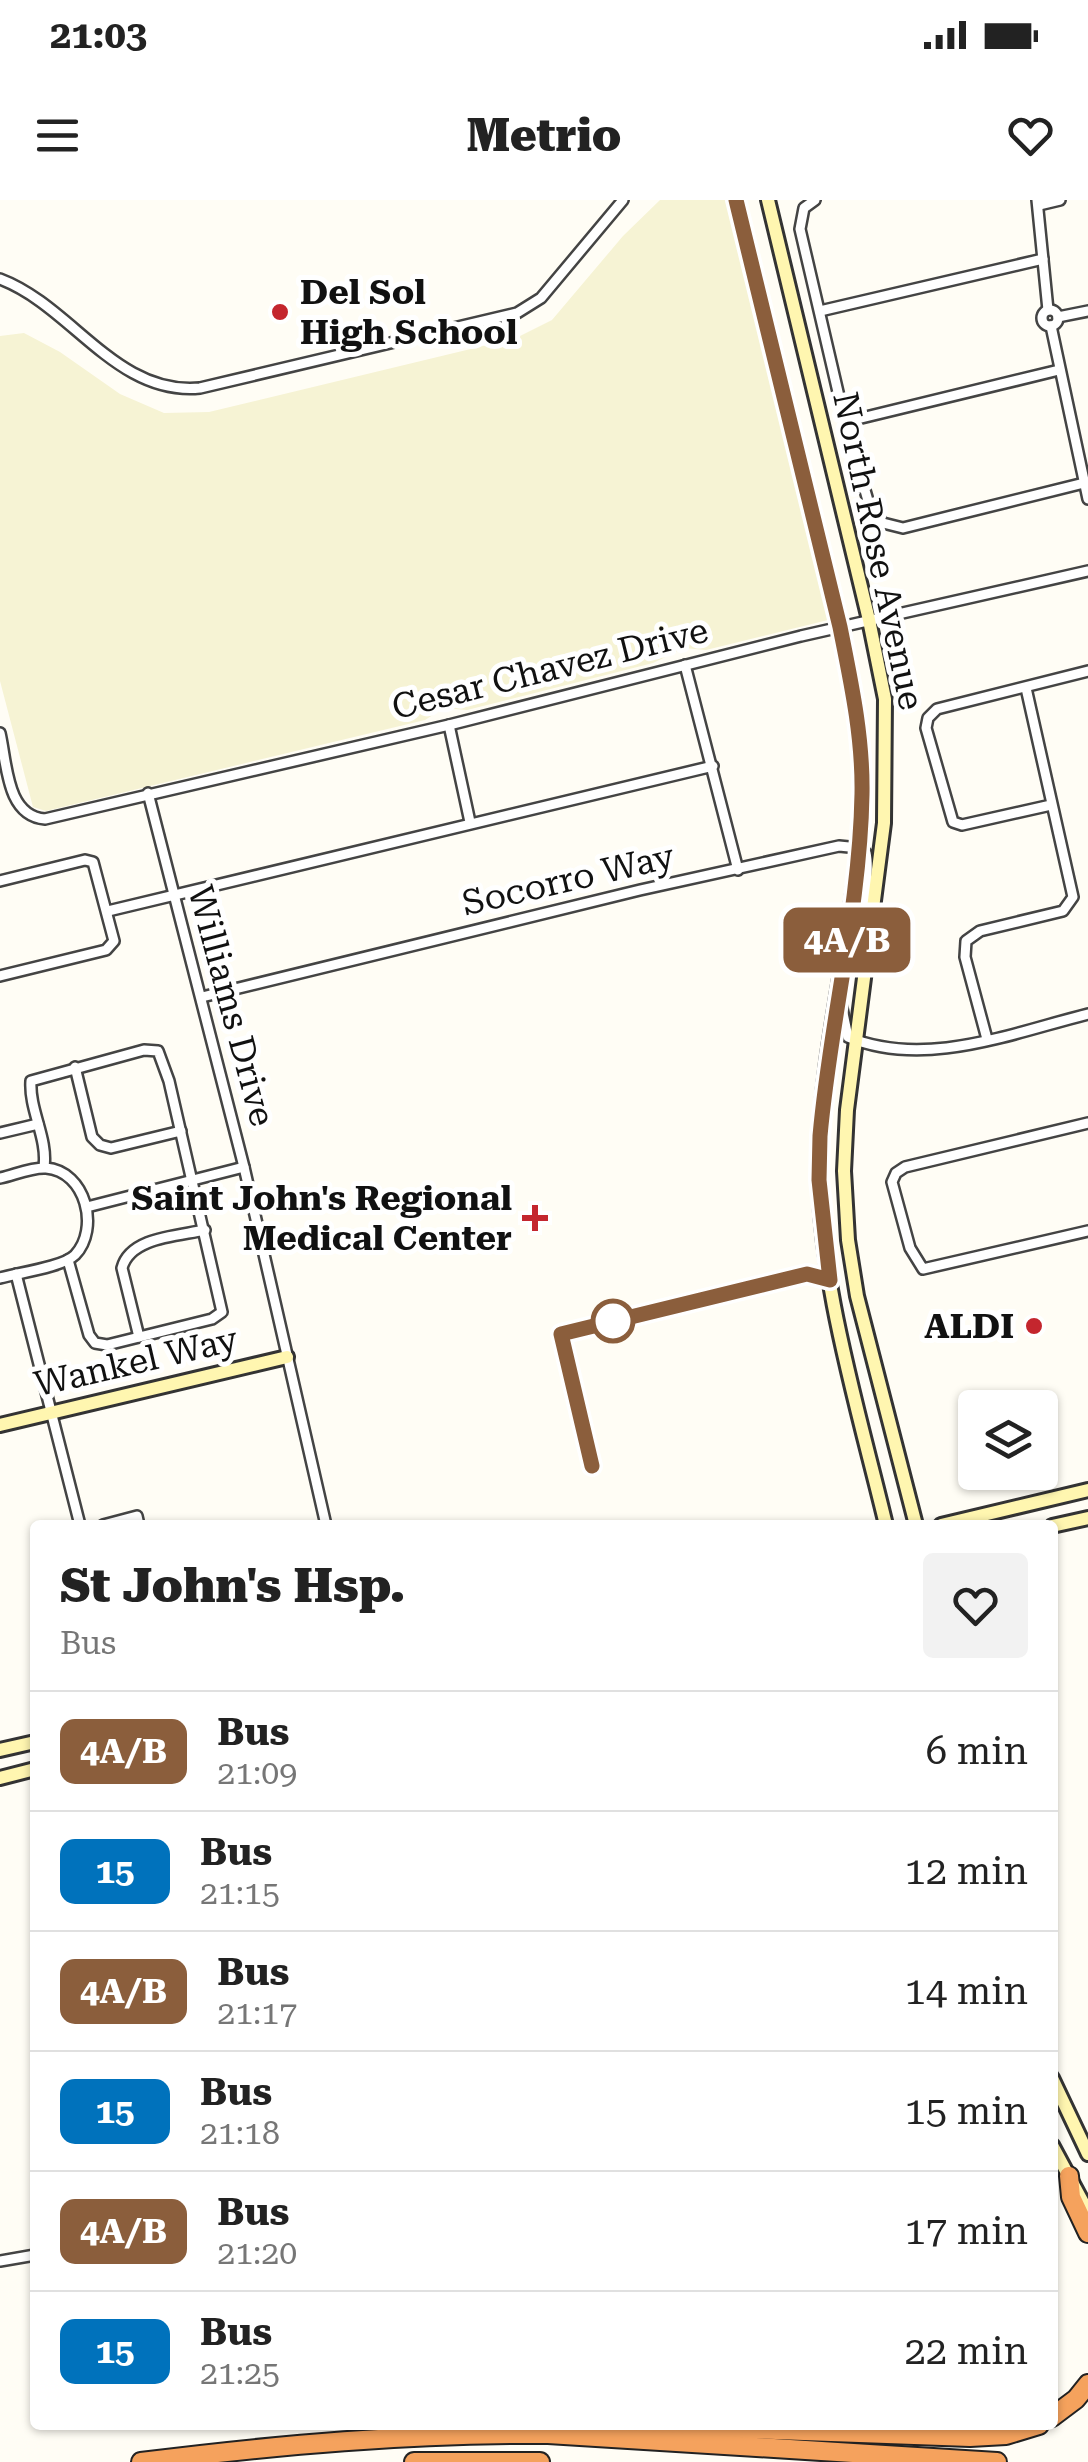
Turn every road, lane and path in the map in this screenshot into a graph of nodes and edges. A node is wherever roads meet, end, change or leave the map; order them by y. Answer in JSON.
{"nodes":[{"id":1,"x":623,"y":200,"type":"edge"},
{"id":2,"x":736,"y":200,"type":"edge"},
{"id":3,"x":768,"y":200,"type":"edge"},
{"id":4,"x":814,"y":200,"type":"edge"},
{"id":5,"x":1060,"y":200,"type":"edge"},
{"id":6,"x":1038,"y":203,"type":"edge"},
{"id":7,"x":1042,"y":260,"type":"junction"},
{"id":8,"x":0,"y":279,"type":"edge"},
{"id":9,"x":820,"y":311,"type":"junction"},
{"id":10,"x":1088,"y":311,"type":"edge"},
{"id":11,"x":1054,"y":321,"type":"junction"},
{"id":12,"x":1059,"y":370,"type":"junction"},
{"id":13,"x":846,"y":422,"type":"junction"},
{"id":14,"x":1084,"y":483,"type":"junction"},
{"id":15,"x":1088,"y":498,"type":"edge"},
{"id":16,"x":1088,"y":571,"type":"edge"},
{"id":17,"x":869,"y":620,"type":"junction"},
{"id":18,"x":840,"y":627,"type":"junction"},
{"id":19,"x":684,"y":665,"type":"junction"},
{"id":20,"x":1088,"y":671,"type":"edge"},
{"id":21,"x":1026,"y":688,"type":"junction"},
{"id":22,"x":449,"y":724,"type":"junction"},
{"id":23,"x":0,"y":732,"type":"edge"},
{"id":24,"x":4,"y":765,"type":"edge"},
{"id":25,"x":713,"y":766,"type":"junction"},
{"id":26,"x":148,"y":793,"type":"junction"},
{"id":27,"x":1052,"y":805,"type":"junction"},
{"id":28,"x":470,"y":822,"type":"junction"},
{"id":29,"x":858,"y":848,"type":"junction"},
{"id":30,"x":738,"y":870,"type":"junction"},
{"id":31,"x":0,"y":881,"type":"edge"},
{"id":32,"x":173,"y":894,"type":"junction"},
{"id":33,"x":108,"y":911,"type":"junction"},
{"id":34,"x":870,"y":933,"type":"junction"},
{"id":35,"x":0,"y":976,"type":"edge"},
{"id":36,"x":838,"y":994,"type":"junction"},
{"id":37,"x":202,"y":997,"type":"junction"},
{"id":38,"x":1088,"y":1014,"type":"edge"},
{"id":39,"x":986,"y":1039,"type":"junction"},
{"id":40,"x":858,"y":1041,"type":"junction"},
{"id":41,"x":76,"y":1067,"type":"junction"},
{"id":42,"x":38,"y":1124,"type":"junction"},
{"id":43,"x":1088,"y":1124,"type":"edge"},
{"id":44,"x":181,"y":1131,"type":"junction"},
{"id":45,"x":0,"y":1133,"type":"edge"},
{"id":46,"x":244,"y":1167,"type":"junction"},
{"id":47,"x":44,"y":1168,"type":"junction"},
{"id":48,"x":0,"y":1178,"type":"edge"},
{"id":49,"x":193,"y":1180,"type":"junction"},
{"id":50,"x":87,"y":1207,"type":"junction"},
{"id":51,"x":205,"y":1230,"type":"junction"},
{"id":52,"x":1088,"y":1231,"type":"edge"},
{"id":53,"x":68,"y":1260,"type":"junction"},
{"id":54,"x":16,"y":1274,"type":"junction"},
{"id":55,"x":0,"y":1278,"type":"edge"},
{"id":56,"x":138,"y":1337,"type":"junction"},
{"id":57,"x":286,"y":1356,"type":"junction"},
{"id":58,"x":50,"y":1413,"type":"junction"},
{"id":59,"x":0,"y":1425,"type":"edge"},
{"id":60,"x":1088,"y":1490,"type":"edge"},
{"id":61,"x":1088,"y":1518,"type":"edge"},
{"id":62,"x":79,"y":1520,"type":"edge"},
{"id":63,"x":325,"y":1520,"type":"edge"},
{"id":64,"x":886,"y":1520,"type":"edge"},
{"id":65,"x":915,"y":1520,"type":"edge"},
{"id":66,"x":962,"y":1520,"type":"edge"},
{"id":67,"x":1058,"y":1525,"type":"edge"},
{"id":68,"x":30,"y":1743,"type":"edge"},
{"id":69,"x":0,"y":1750,"type":"edge"},
{"id":70,"x":30,"y":1771,"type":"edge"},
{"id":71,"x":0,"y":1778,"type":"edge"},
{"id":72,"x":1058,"y":2091,"type":"edge"},
{"id":73,"x":1088,"y":2154,"type":"edge"},
{"id":74,"x":1058,"y":2156,"type":"edge"},
{"id":75,"x":1069,"y":2176,"type":"junction"},
{"id":76,"x":1088,"y":2212,"type":"edge"},
{"id":77,"x":1088,"y":2233,"type":"edge"},
{"id":78,"x":30,"y":2256,"type":"edge"},
{"id":79,"x":0,"y":2261,"type":"edge"},
{"id":80,"x":1088,"y":2384,"type":"edge"},
{"id":81,"x":1058,"y":2412,"type":"edge"},
{"id":82,"x":643,"y":2430,"type":"edge"},
{"id":83,"x":746,"y":2430,"type":"edge"},
{"id":84,"x":1022,"y":2430,"type":"edge"},
{"id":85,"x":548,"y":2434,"type":"junction"},
{"id":86,"x":141,"y":2462,"type":"edge"},
{"id":87,"x":414,"y":2462,"type":"edge"},
{"id":88,"x":540,"y":2462,"type":"edge"},
{"id":89,"x":997,"y":2462,"type":"edge"}],
"edges":[{"from":1,"to":8,"type":"street"},
{"from":2,"to":18,"type":"main road","name":"North Rose Avenue"},
{"from":3,"to":17,"type":"main road","name":"North Rose Avenue"},
{"from":4,"to":9,"type":"street"},
{"from":5,"to":6,"type":"street"},
{"from":6,"to":7,"type":"street"},
{"from":7,"to":9,"type":"street"},
{"from":7,"to":11,"type":"street"},
{"from":9,"to":13,"type":"street"},
{"from":10,"to":11,"type":"street"},
{"from":11,"to":12,"type":"street"},
{"from":12,"to":13,"type":"street"},
{"from":12,"to":14,"type":"street"},
{"from":13,"to":14,"type":"street"},
{"from":14,"to":15,"type":"street"},
{"from":16,"to":17,"type":"street","name":"Cesar Chavez Drive"},
{"from":17,"to":18,"type":"street","name":"Cesar Chavez Drive"},
{"from":17,"to":34,"type":"main road","name":"North Rose Avenue"},
{"from":18,"to":19,"type":"street","name":"Cesar Chavez Drive"},
{"from":18,"to":29,"type":"main road","name":"North Rose Avenue"},
{"from":19,"to":22,"type":"street","name":"Cesar Chavez Drive"},
{"from":19,"to":25,"type":"street"},
{"from":20,"to":21,"type":"street"},
{"from":21,"to":27,"type":"street"},
{"from":21,"to":27,"type":"street"},
{"from":22,"to":26,"type":"street","name":"Cesar Chavez Drive"},
{"from":22,"to":28,"type":"street"},
{"from":23,"to":24,"type":"street"},
{"from":24,"to":26,"type":"street","name":"Cesar Chavez Drive"},
{"from":25,"to":28,"type":"street"},
{"from":25,"to":30,"type":"street"},
{"from":26,"to":32,"type":"street","name":"Williams Drive"},
{"from":27,"to":39,"type":"street"},
{"from":28,"to":32,"type":"street"},
{"from":29,"to":30,"type":"street","name":"Socorro Way"},
{"from":29,"to":34,"type":"street"},
{"from":29,"to":36,"type":"main road","name":"North Rose Avenue"},
{"from":30,"to":37,"type":"street","name":"Socorro Way"},
{"from":31,"to":33,"type":"street"},
{"from":32,"to":33,"type":"street"},
{"from":32,"to":37,"type":"street","name":"Williams Drive"},
{"from":33,"to":35,"type":"street"},
{"from":34,"to":40,"type":"main road","name":"North Rose Avenue"},
{"from":36,"to":40,"type":"street"},
{"from":36,"to":64,"type":"main road","name":"North Rose Avenue"},
{"from":37,"to":46,"type":"street","name":"Williams Drive"},
{"from":38,"to":39,"type":"street"},
{"from":39,"to":40,"type":"street"},
{"from":40,"to":65,"type":"main road","name":"North Rose Avenue"},
{"from":41,"to":42,"type":"street"},
{"from":41,"to":44,"type":"street"},
{"from":41,"to":44,"type":"street"},
{"from":42,"to":45,"type":"street"},
{"from":42,"to":47,"type":"street"},
{"from":43,"to":52,"type":"street"},
{"from":44,"to":49,"type":"street"},
{"from":46,"to":49,"type":"street"},
{"from":46,"to":57,"type":"street","name":"Williams Drive"},
{"from":47,"to":48,"type":"street"},
{"from":47,"to":50,"type":"street"},
{"from":49,"to":50,"type":"street"},
{"from":49,"to":51,"type":"street"},
{"from":50,"to":53,"type":"street"},
{"from":51,"to":56,"type":"street"},
{"from":51,"to":56,"type":"street"},
{"from":53,"to":54,"type":"street"},
{"from":53,"to":56,"type":"street"},
{"from":54,"to":55,"type":"street"},
{"from":54,"to":58,"type":"street"},
{"from":57,"to":58,"type":"main road","name":"Wankel Way"},
{"from":57,"to":63,"type":"street","name":"Williams Drive"},
{"from":58,"to":59,"type":"main road","name":"Wankel Way"},
{"from":58,"to":62,"type":"street"},
{"from":60,"to":66,"type":"main road"},
{"from":61,"to":67,"type":"main road"},
{"from":68,"to":69,"type":"main road"},
{"from":70,"to":71,"type":"main road"},
{"from":72,"to":73,"type":"main road"},
{"from":74,"to":75,"type":"main road"},
{"from":75,"to":76,"type":"main road"},
{"from":75,"to":77,"type":"highway"},
{"from":78,"to":79,"type":"street"},
{"from":80,"to":81,"type":"highway"},
{"from":82,"to":85,"type":"highway"},
{"from":83,"to":84,"type":"highway"},
{"from":85,"to":86,"type":"highway"},
{"from":85,"to":89,"type":"highway"},
{"from":87,"to":88,"type":"highway"}]}
